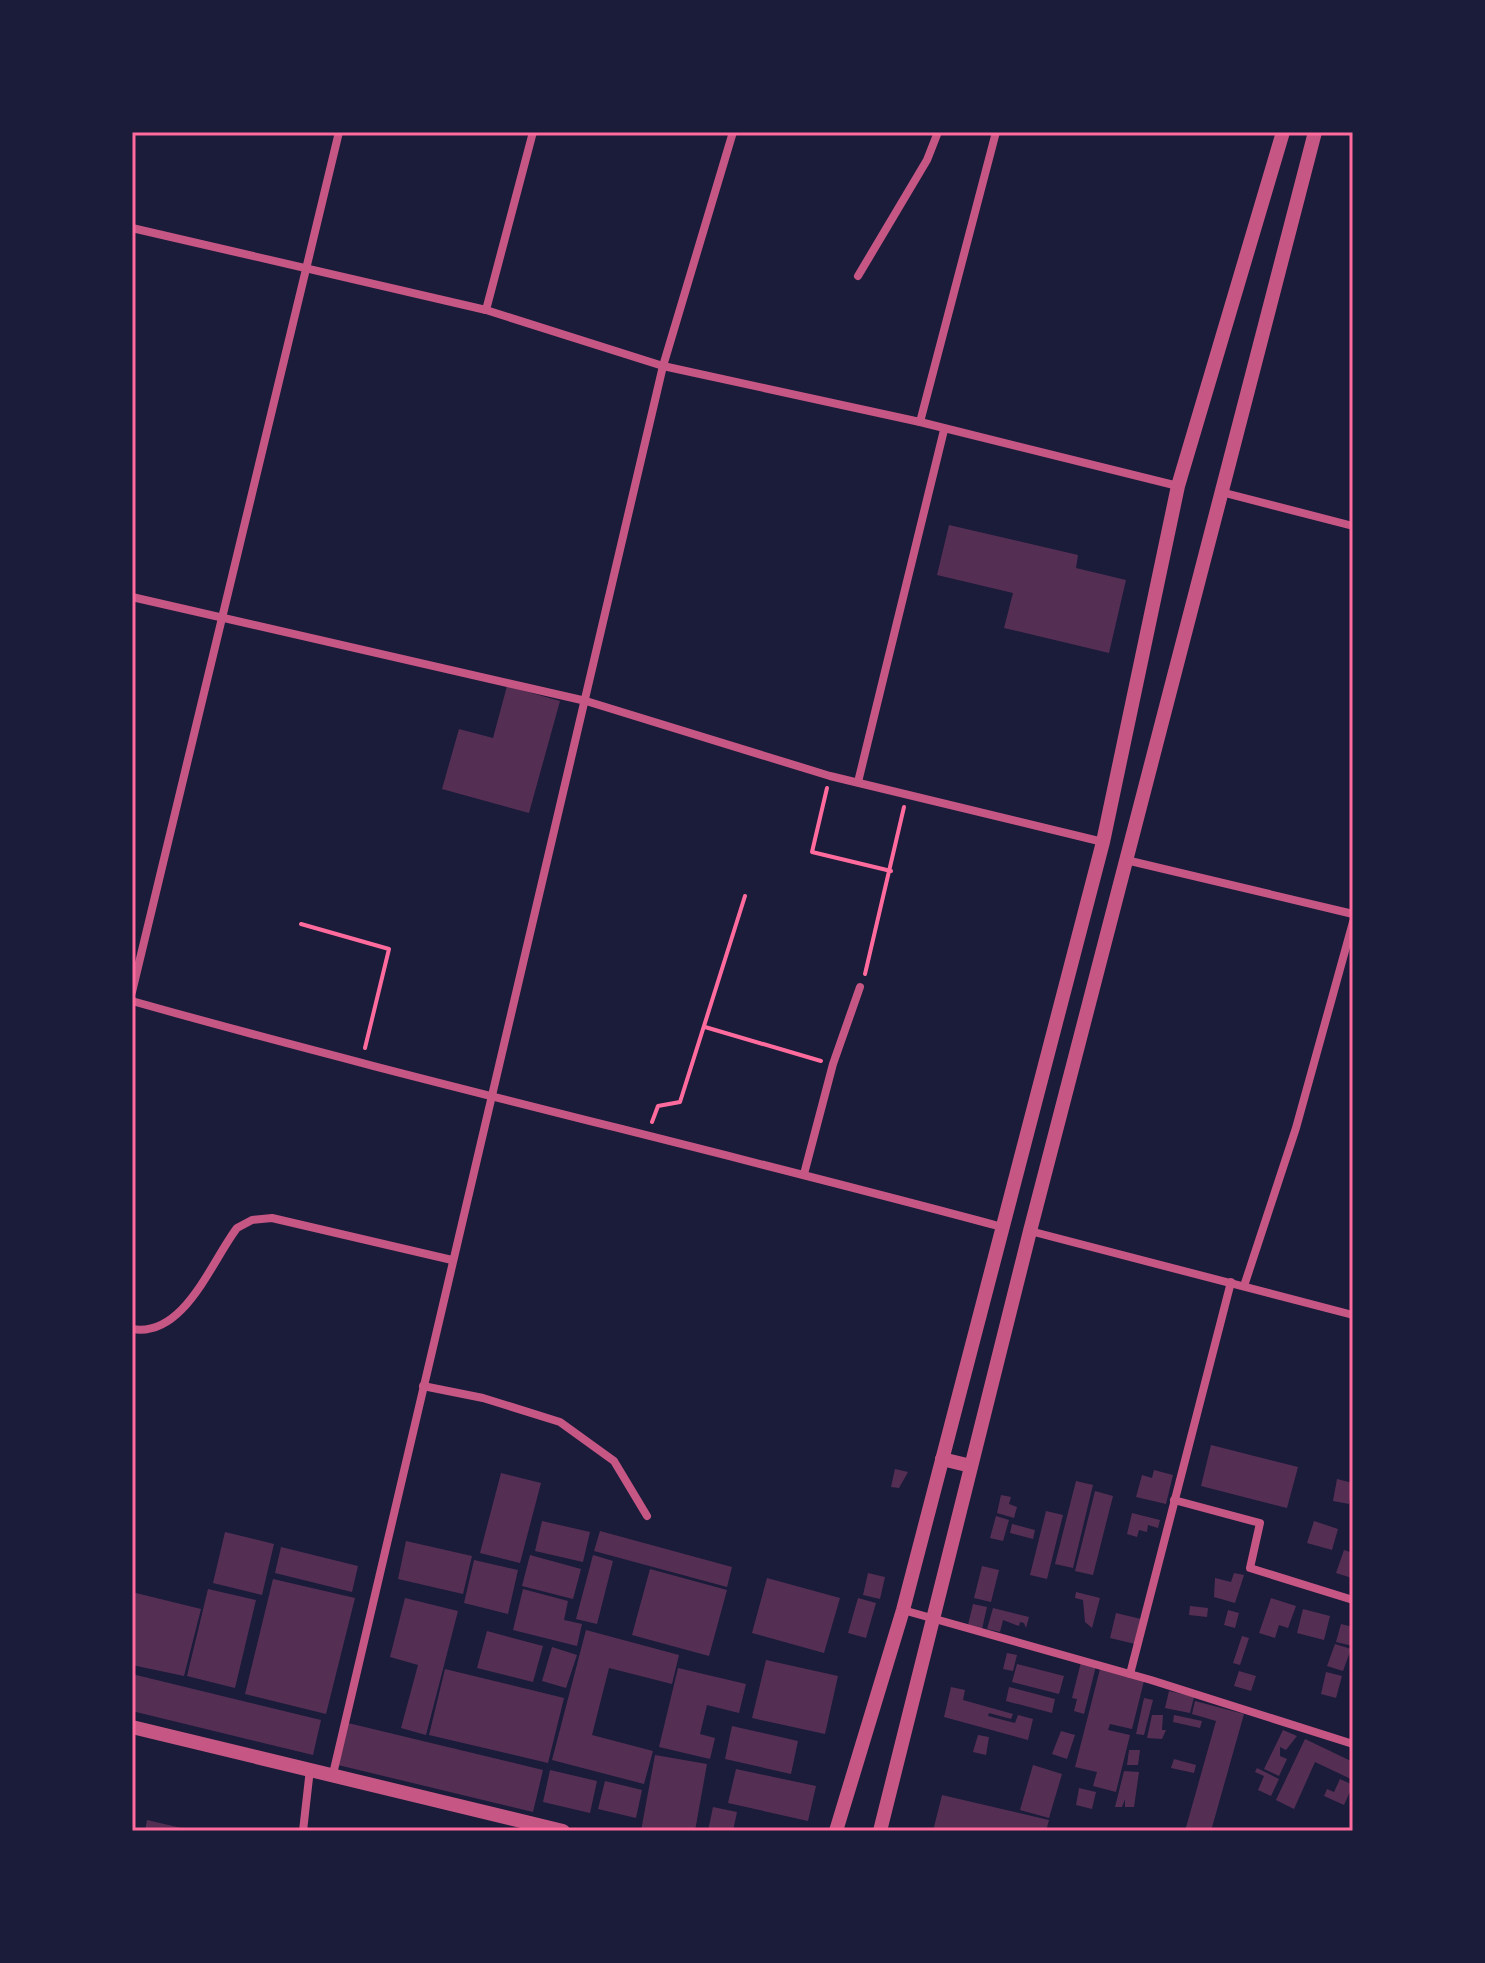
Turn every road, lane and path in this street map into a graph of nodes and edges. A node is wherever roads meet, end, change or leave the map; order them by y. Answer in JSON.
{"nodes":[{"id":1,"x":339,"y":132,"type":"edge"},
{"id":2,"x":533,"y":132,"type":"edge"},
{"id":3,"x":733,"y":132,"type":"edge"},
{"id":4,"x":938,"y":132,"type":"edge"},
{"id":5,"x":996,"y":132,"type":"edge"},
{"id":6,"x":1283,"y":132,"type":"edge"},
{"id":7,"x":1315,"y":132,"type":"edge"},
{"id":8,"x":132,"y":228,"type":"edge"},
{"id":9,"x":306,"y":270,"type":"junction"},
{"id":10,"x":858,"y":276,"type":"dead end"},
{"id":11,"x":486,"y":310,"type":"junction"},
{"id":12,"x":663,"y":366,"type":"junction"},
{"id":13,"x":920,"y":422,"type":"junction"},
{"id":14,"x":944,"y":430,"type":"junction"},
{"id":15,"x":1178,"y":486,"type":"junction"},
{"id":16,"x":1221,"y":492,"type":"junction"},
{"id":17,"x":1353,"y":526,"type":"edge"},
{"id":18,"x":132,"y":597,"type":"edge"},
{"id":19,"x":223,"y":617,"type":"junction"},
{"id":20,"x":586,"y":701,"type":"junction"},
{"id":21,"x":830,"y":776,"type":"junction"},
{"id":22,"x":858,"y":782,"type":"junction"},
{"id":23,"x":907,"y":793,"type":"junction"},
{"id":24,"x":1103,"y":842,"type":"junction"},
{"id":25,"x":1126,"y":860,"type":"junction"},
{"id":26,"x":891,"y":871,"type":"junction"},
{"id":27,"x":745,"y":896,"type":"dead end"},
{"id":28,"x":1353,"y":914,"type":"edge"},
{"id":29,"x":1353,"y":922,"type":"edge"},
{"id":30,"x":301,"y":924,"type":"dead end"},
{"id":31,"x":860,"y":987,"type":"joint"},
{"id":32,"x":132,"y":992,"type":"edge"},
{"id":33,"x":132,"y":1001,"type":"edge"},
{"id":34,"x":705,"y":1027,"type":"junction"},
{"id":35,"x":833,"y":1064,"type":"junction"},
{"id":36,"x":360,"y":1065,"type":"junction"},
{"id":37,"x":489,"y":1097,"type":"junction"},
{"id":38,"x":647,"y":1136,"type":"junction"},
{"id":39,"x":804,"y":1174,"type":"junction"},
{"id":40,"x":1002,"y":1227,"type":"junction"},
{"id":41,"x":1030,"y":1231,"type":"junction"},
{"id":42,"x":452,"y":1260,"type":"junction"},
{"id":43,"x":1231,"y":1282,"type":"junction"},
{"id":44,"x":1244,"y":1286,"type":"junction"},
{"id":45,"x":1353,"y":1315,"type":"edge"},
{"id":46,"x":132,"y":1329,"type":"edge"},
{"id":47,"x":423,"y":1386,"type":"junction"},
{"id":48,"x":942,"y":1459,"type":"junction"},
{"id":49,"x":971,"y":1466,"type":"junction"},
{"id":50,"x":1174,"y":1500,"type":"junction"},
{"id":51,"x":647,"y":1516,"type":"dead end"},
{"id":52,"x":1353,"y":1600,"type":"edge"},
{"id":53,"x":903,"y":1610,"type":"junction"},
{"id":54,"x":933,"y":1618,"type":"junction"},
{"id":55,"x":1130,"y":1674,"type":"junction"},
{"id":56,"x":132,"y":1727,"type":"edge"},
{"id":57,"x":1353,"y":1744,"type":"edge"},
{"id":58,"x":310,"y":1769,"type":"junction"},
{"id":59,"x":333,"y":1774,"type":"junction"},
{"id":60,"x":303,"y":1831,"type":"edge"},
{"id":61,"x":563,"y":1831,"type":"edge"},
{"id":62,"x":836,"y":1831,"type":"edge"},
{"id":63,"x":880,"y":1831,"type":"edge"}],
"edges":[{"from":1,"to":9,"type":"street"},
{"from":2,"to":11,"type":"street"},
{"from":3,"to":12,"type":"street"},
{"from":4,"to":10,"type":"street"},
{"from":5,"to":13,"type":"street"},
{"from":6,"to":15,"type":"street"},
{"from":7,"to":16,"type":"street"},
{"from":8,"to":9,"type":"street"},
{"from":9,"to":11,"type":"street"},
{"from":9,"to":19,"type":"street"},
{"from":11,"to":12,"type":"street"},
{"from":12,"to":13,"type":"street"},
{"from":12,"to":20,"type":"street"},
{"from":13,"to":14,"type":"street"},
{"from":14,"to":15,"type":"street"},
{"from":14,"to":22,"type":"street"},
{"from":15,"to":24,"type":"street"},
{"from":16,"to":17,"type":"street"},
{"from":16,"to":25,"type":"street"},
{"from":18,"to":19,"type":"street"},
{"from":19,"to":20,"type":"street"},
{"from":19,"to":32,"type":"street"},
{"from":20,"to":21,"type":"street"},
{"from":20,"to":37,"type":"street"},
{"from":21,"to":22,"type":"street"},
{"from":21,"to":26,"type":"path"},
{"from":22,"to":23,"type":"street"},
{"from":23,"to":24,"type":"street"},
{"from":23,"to":26,"type":"path"},
{"from":24,"to":40,"type":"street"},
{"from":25,"to":28,"type":"street"},
{"from":25,"to":41,"type":"street"},
{"from":26,"to":31,"type":"path"},
{"from":27,"to":34,"type":"path"},
{"from":29,"to":44,"type":"street"},
{"from":30,"to":36,"type":"path"},
{"from":31,"to":35,"type":"street"},
{"from":33,"to":36,"type":"street"},
{"from":34,"to":35,"type":"path"},
{"from":34,"to":38,"type":"path"},
{"from":35,"to":39,"type":"street"},
{"from":36,"to":37,"type":"street"},
{"from":37,"to":38,"type":"street"},
{"from":37,"to":42,"type":"street"},
{"from":38,"to":39,"type":"street"},
{"from":39,"to":40,"type":"street"},
{"from":40,"to":48,"type":"street"},
{"from":41,"to":43,"type":"street"},
{"from":41,"to":49,"type":"street"},
{"from":42,"to":46,"type":"street"},
{"from":42,"to":47,"type":"street"},
{"from":43,"to":44,"type":"street"},
{"from":43,"to":50,"type":"street"},
{"from":44,"to":45,"type":"street"},
{"from":47,"to":51,"type":"street"},
{"from":47,"to":59,"type":"street"},
{"from":48,"to":49,"type":"street"},
{"from":48,"to":53,"type":"street"},
{"from":49,"to":54,"type":"street"},
{"from":50,"to":52,"type":"street"},
{"from":50,"to":55,"type":"street"},
{"from":53,"to":54,"type":"street"},
{"from":53,"to":62,"type":"street"},
{"from":54,"to":55,"type":"street"},
{"from":54,"to":63,"type":"street"},
{"from":55,"to":57,"type":"street"},
{"from":56,"to":58,"type":"street"},
{"from":58,"to":59,"type":"street"},
{"from":58,"to":60,"type":"street"},
{"from":59,"to":61,"type":"street"}]}
